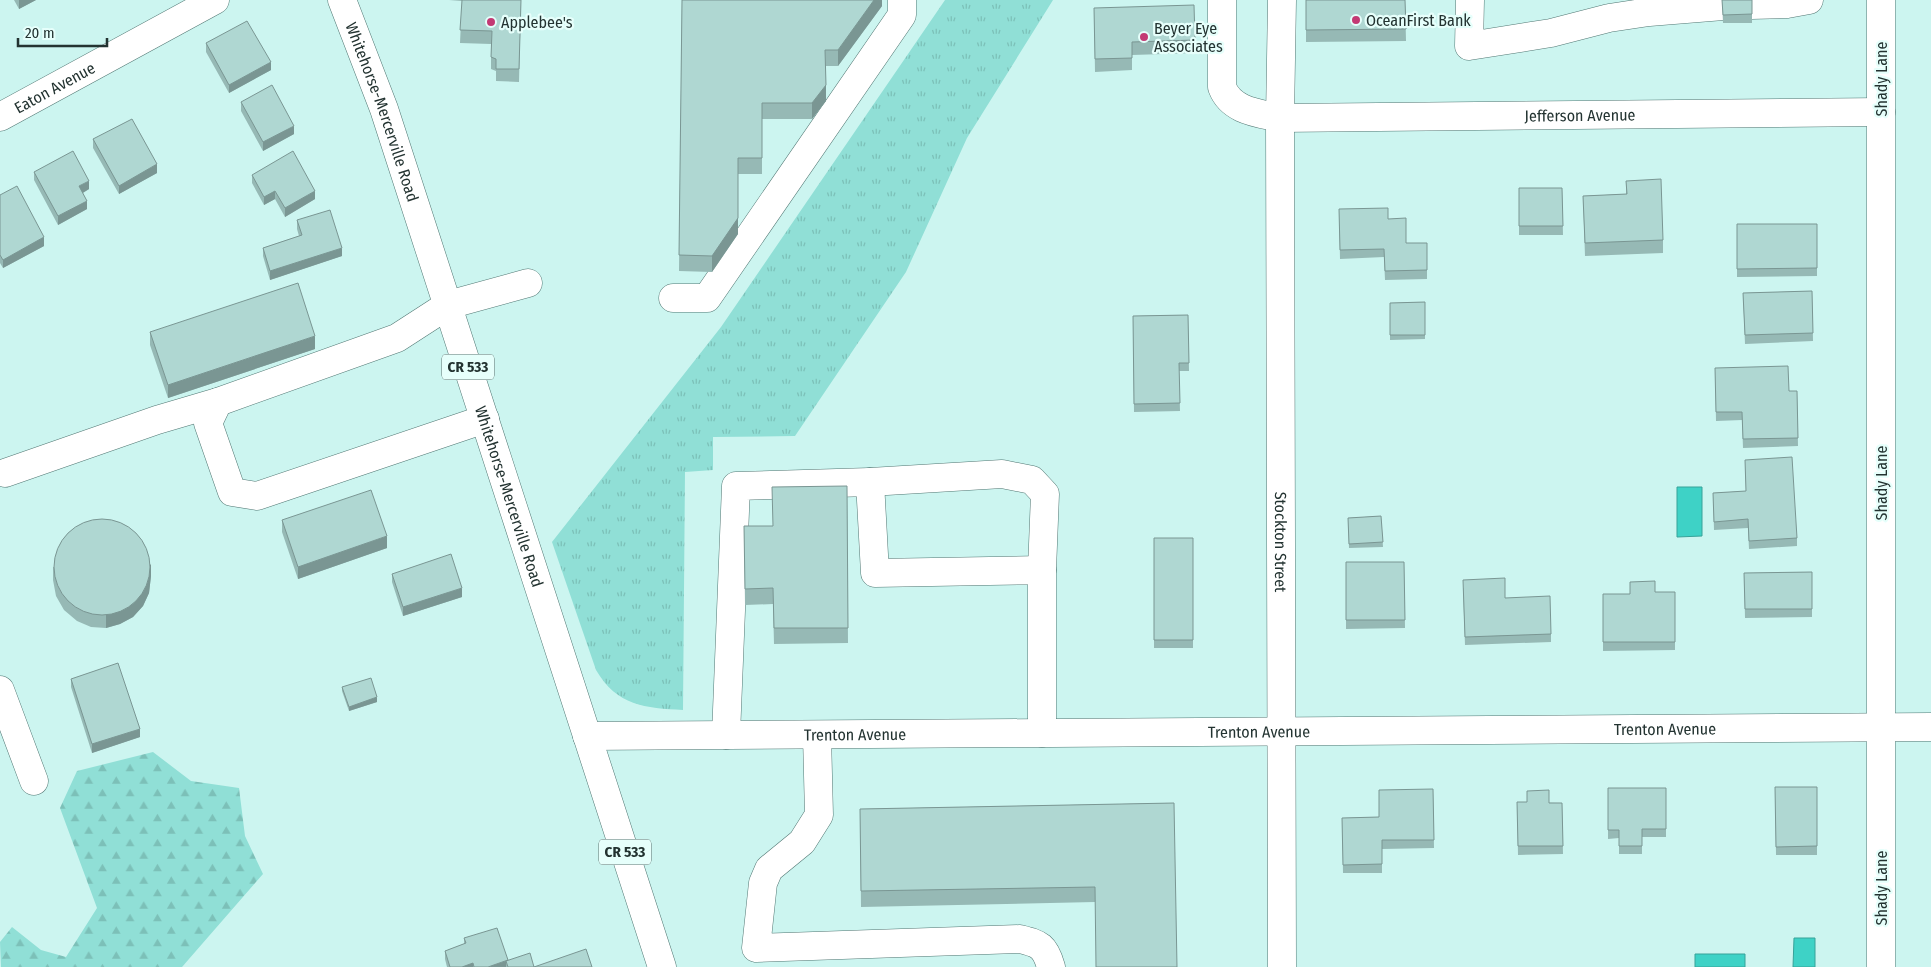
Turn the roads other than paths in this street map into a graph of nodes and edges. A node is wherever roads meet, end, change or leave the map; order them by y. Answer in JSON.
{"nodes":[{"id":1,"x":215,"y":0,"type":"edge"},
{"id":2,"x":342,"y":0,"type":"edge"},
{"id":3,"x":902,"y":0,"type":"edge"},
{"id":4,"x":1222,"y":0,"type":"edge"},
{"id":5,"x":1282,"y":0,"type":"edge"},
{"id":6,"x":1470,"y":0,"type":"edge"},
{"id":7,"x":1809,"y":0,"type":"edge"},
{"id":8,"x":1881,"y":0,"type":"edge"},
{"id":9,"x":1752,"y":5,"type":"edge"},
{"id":10,"x":1723,"y":6,"type":"edge"},
{"id":11,"x":1880,"y":112,"type":"junction"},
{"id":12,"x":0,"y":118,"type":"edge"},
{"id":13,"x":1280,"y":118,"type":"junction"},
{"id":14,"x":528,"y":283,"type":"dead end"},
{"id":15,"x":674,"y":298,"type":"dead end"},
{"id":16,"x":448,"y":305,"type":"junction"},
{"id":17,"x":218,"y":402,"type":"junction"},
{"id":18,"x":485,"y":419,"type":"junction"},
{"id":19,"x":5,"y":473,"type":"dead end"},
{"id":20,"x":870,"y":482,"type":"junction"},
{"id":21,"x":1042,"y":570,"type":"junction"},
{"id":22,"x":0,"y":690,"type":"edge"},
{"id":23,"x":1931,"y":727,"type":"edge"},
{"id":24,"x":1881,"y":728,"type":"junction"},
{"id":25,"x":1282,"y":732,"type":"junction"},
{"id":26,"x":1042,"y":733,"type":"junction"},
{"id":27,"x":726,"y":735,"type":"junction"},
{"id":28,"x":817,"y":735,"type":"junction"},
{"id":29,"x":587,"y":736,"type":"junction"},
{"id":30,"x":34,"y":781,"type":"dead end"},
{"id":31,"x":759,"y":958,"type":"edge"},
{"id":32,"x":662,"y":967,"type":"edge"},
{"id":33,"x":1051,"y":967,"type":"edge"},
{"id":34,"x":1282,"y":967,"type":"edge"},
{"id":35,"x":1881,"y":967,"type":"edge"}],
"edges":[{"from":1,"to":12,"type":"street","name":"Eaton Avenue"},
{"from":2,"to":16,"type":"street","name":"Whitehorse-Mercerville Road","number":"CR 533"},
{"from":3,"to":15,"type":"street"},
{"from":4,"to":13,"type":"street","name":"Jefferson Avenue"},
{"from":5,"to":13,"type":"street","name":"Stockton Street"},
{"from":6,"to":10,"type":"street"},
{"from":7,"to":9,"type":"street"},
{"from":8,"to":11,"type":"street","name":"Shady Lane"},
{"from":11,"to":13,"type":"street","name":"Jefferson Avenue"},
{"from":11,"to":24,"type":"street","name":"Shady Lane"},
{"from":13,"to":25,"type":"street","name":"Stockton Street"},
{"from":14,"to":16,"type":"street"},
{"from":16,"to":17,"type":"street"},
{"from":16,"to":18,"type":"street","name":"Whitehorse-Mercerville Road","number":"CR 533"},
{"from":17,"to":18,"type":"street"},
{"from":17,"to":19,"type":"street"},
{"from":18,"to":29,"type":"street","name":"Whitehorse-Mercerville Road","number":"CR 533"},
{"from":20,"to":21,"type":"street"},
{"from":20,"to":21,"type":"street"},
{"from":20,"to":27,"type":"street"},
{"from":21,"to":26,"type":"street"},
{"from":22,"to":30,"type":"street"},
{"from":23,"to":24,"type":"street","name":"Trenton Avenue"},
{"from":24,"to":25,"type":"street","name":"Trenton Avenue"},
{"from":24,"to":35,"type":"street","name":"Shady Lane"},
{"from":25,"to":26,"type":"street","name":"Trenton Avenue"},
{"from":25,"to":34,"type":"street","name":"Stockton Street"},
{"from":26,"to":28,"type":"street","name":"Trenton Avenue"},
{"from":27,"to":28,"type":"street","name":"Trenton Avenue"},
{"from":27,"to":29,"type":"street","name":"Trenton Avenue"},
{"from":28,"to":31,"type":"street"},
{"from":29,"to":32,"type":"street","name":"Whitehorse-Mercerville Road","number":"CR 533"},
{"from":31,"to":33,"type":"street"}]}
